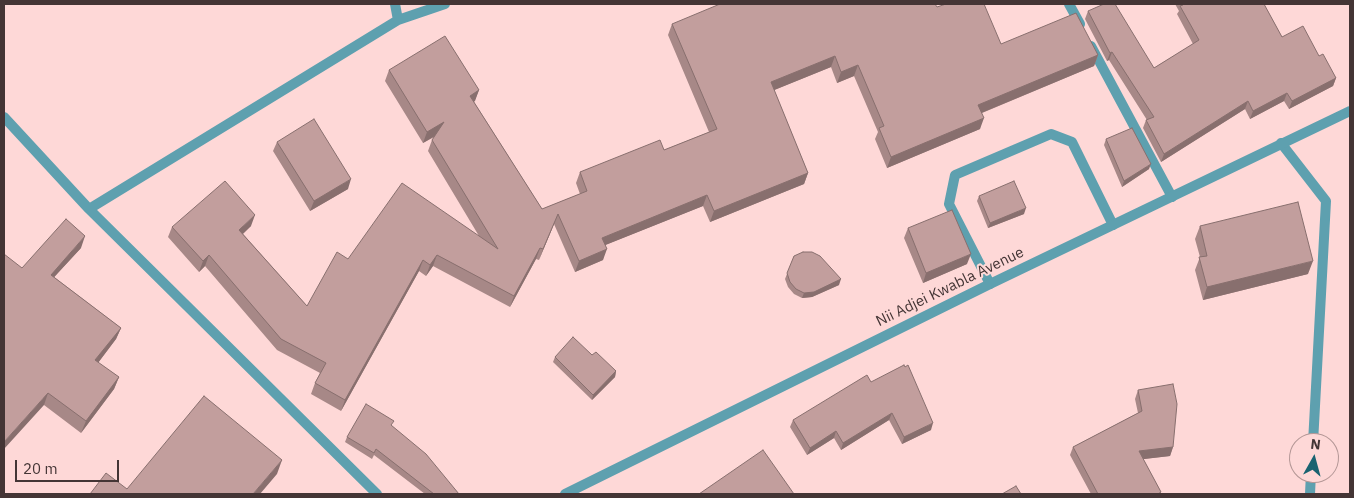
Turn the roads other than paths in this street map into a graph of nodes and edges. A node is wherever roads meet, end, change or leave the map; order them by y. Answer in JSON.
{"nodes":[{"id":1,"x":394,"y":4,"type":"edge"},
{"id":2,"x":446,"y":4,"type":"edge"},
{"id":3,"x":1068,"y":4,"type":"edge"},
{"id":4,"x":398,"y":20,"type":"junction"},
{"id":5,"x":1350,"y":111,"type":"edge"},
{"id":6,"x":4,"y":117,"type":"edge"},
{"id":7,"x":1281,"y":143,"type":"junction"},
{"id":8,"x":1172,"y":197,"type":"junction"},
{"id":9,"x":89,"y":209,"type":"junction"},
{"id":10,"x":1113,"y":224,"type":"junction"},
{"id":11,"x":990,"y":284,"type":"junction"},
{"id":12,"x":1314,"y":433,"type":"edge"},
{"id":13,"x":377,"y":494,"type":"edge"},
{"id":14,"x":565,"y":494,"type":"edge"}],
"edges":[{"from":1,"to":4,"type":"street"},
{"from":2,"to":4,"type":"street"},
{"from":3,"to":8,"type":"street"},
{"from":4,"to":9,"type":"street"},
{"from":5,"to":7,"type":"street","name":"Nii Adjei Kwabla Avenue"},
{"from":6,"to":9,"type":"street"},
{"from":7,"to":8,"type":"street","name":"Nii Adjei Kwabla Avenue"},
{"from":7,"to":12,"type":"street"},
{"from":8,"to":10,"type":"street","name":"Nii Adjei Kwabla Avenue"},
{"from":9,"to":13,"type":"street"},
{"from":10,"to":11,"type":"street","name":"Nii Adjei Kwabla Avenue"},
{"from":10,"to":11,"type":"street"},
{"from":11,"to":14,"type":"street","name":"Nii Adjei Kwabla Avenue"}]}
